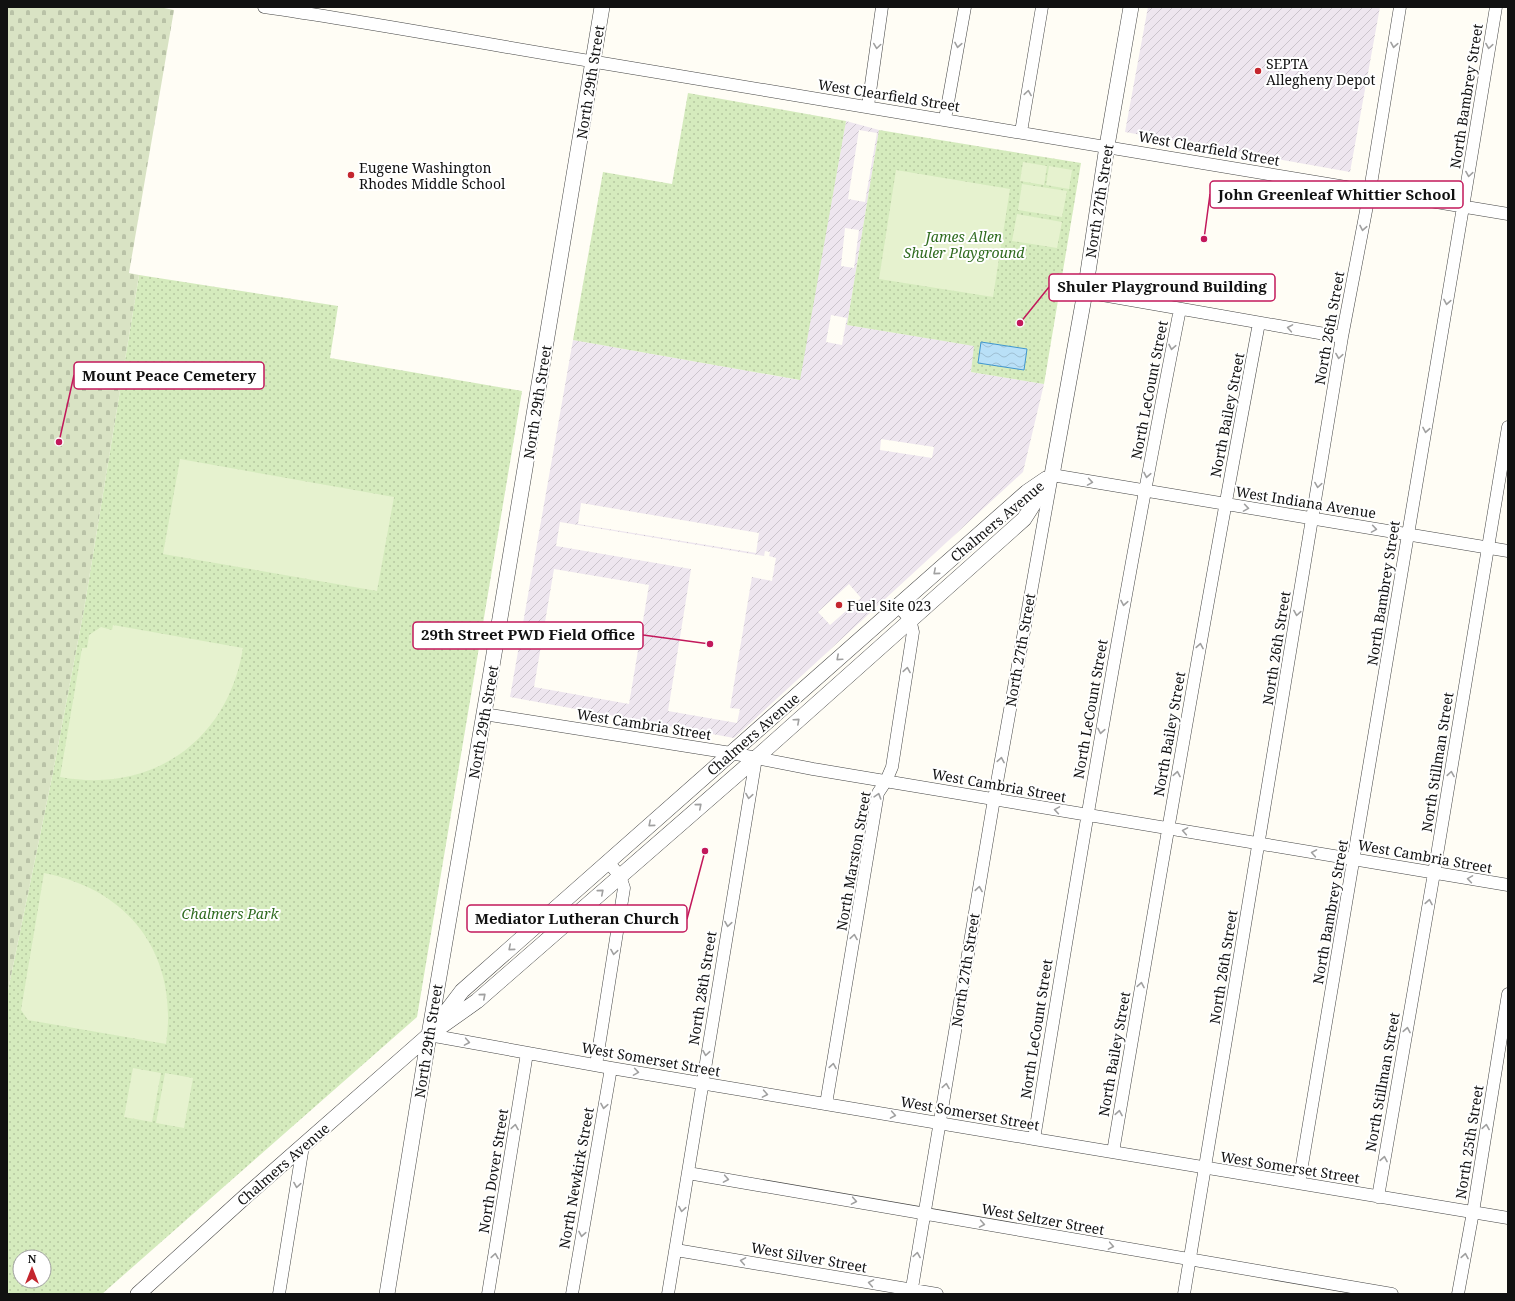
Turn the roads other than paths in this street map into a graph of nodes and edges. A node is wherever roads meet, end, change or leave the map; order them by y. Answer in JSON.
{"nodes":[{"id":1,"x":264,"y":7,"type":"edge"},
{"id":2,"x":602,"y":7,"type":"edge"},
{"id":3,"x":882,"y":7,"type":"edge"},
{"id":4,"x":964,"y":7,"type":"edge"},
{"id":5,"x":1042,"y":7,"type":"edge"},
{"id":6,"x":1131,"y":7,"type":"edge"},
{"id":7,"x":1400,"y":7,"type":"edge"},
{"id":8,"x":1496,"y":7,"type":"edge"},
{"id":9,"x":331,"y":12,"type":"edge"},
{"id":10,"x":593,"y":62,"type":"junction"},
{"id":11,"x":868,"y":106,"type":"junction"},
{"id":12,"x":945,"y":119,"type":"junction"},
{"id":13,"x":1021,"y":132,"type":"junction"},
{"id":14,"x":1107,"y":146,"type":"junction"},
{"id":15,"x":1370,"y":190,"type":"junction"},
{"id":16,"x":1463,"y":207,"type":"junction"},
{"id":17,"x":1508,"y":214,"type":"edge"},
{"id":18,"x":1085,"y":292,"type":"junction"},
{"id":19,"x":1180,"y":309,"type":"junction"},
{"id":20,"x":1259,"y":323,"type":"junction"},
{"id":21,"x":1342,"y":337,"type":"junction"},
{"id":22,"x":1508,"y":427,"type":"edge"},
{"id":23,"x":1052,"y":475,"type":"junction"},
{"id":24,"x":1144,"y":491,"type":"junction"},
{"id":25,"x":1225,"y":504,"type":"junction"},
{"id":26,"x":1313,"y":519,"type":"junction"},
{"id":27,"x":1408,"y":535,"type":"junction"},
{"id":28,"x":1488,"y":548,"type":"junction"},
{"id":29,"x":1508,"y":552,"type":"edge"},
{"id":30,"x":898,"y":606,"type":"junction"},
{"id":31,"x":910,"y":619,"type":"junction"},
{"id":32,"x":484,"y":714,"type":"junction"},
{"id":33,"x":731,"y":754,"type":"junction"},
{"id":34,"x":756,"y":758,"type":"junction"},
{"id":35,"x":886,"y":781,"type":"junction"},
{"id":36,"x":994,"y":799,"type":"junction"},
{"id":37,"x":1086,"y":814,"type":"junction"},
{"id":38,"x":1167,"y":828,"type":"junction"},
{"id":39,"x":1259,"y":843,"type":"junction"},
{"id":40,"x":1354,"y":859,"type":"junction"},
{"id":41,"x":608,"y":862,"type":"junction"},
{"id":42,"x":1434,"y":873,"type":"junction"},
{"id":43,"x":620,"y":876,"type":"junction"},
{"id":44,"x":1508,"y":885,"type":"edge"},
{"id":45,"x":1508,"y":994,"type":"edge"},
{"id":46,"x":428,"y":1035,"type":"junction"},
{"id":47,"x":527,"y":1053,"type":"junction"},
{"id":48,"x":596,"y":1065,"type":"junction"},
{"id":49,"x":611,"y":1068,"type":"junction"},
{"id":50,"x":701,"y":1083,"type":"junction"},
{"id":51,"x":826,"y":1104,"type":"junction"},
{"id":52,"x":940,"y":1123,"type":"junction"},
{"id":53,"x":1034,"y":1140,"type":"junction"},
{"id":54,"x":303,"y":1146,"type":"junction"},
{"id":55,"x":1113,"y":1152,"type":"junction"},
{"id":56,"x":1205,"y":1168,"type":"junction"},
{"id":57,"x":688,"y":1173,"type":"junction"},
{"id":58,"x":1299,"y":1183,"type":"junction"},
{"id":59,"x":1378,"y":1197,"type":"junction"},
{"id":60,"x":1473,"y":1212,"type":"junction"},
{"id":61,"x":924,"y":1214,"type":"junction"},
{"id":62,"x":1508,"y":1218,"type":"edge"},
{"id":63,"x":676,"y":1250,"type":"junction"},
{"id":64,"x":1190,"y":1259,"type":"junction"},
{"id":65,"x":912,"y":1292,"type":"edge"},
{"id":66,"x":138,"y":1294,"type":"edge"},
{"id":67,"x":279,"y":1294,"type":"edge"},
{"id":68,"x":387,"y":1294,"type":"edge"},
{"id":69,"x":488,"y":1294,"type":"edge"},
{"id":70,"x":572,"y":1294,"type":"edge"},
{"id":71,"x":668,"y":1294,"type":"edge"},
{"id":72,"x":937,"y":1294,"type":"edge"},
{"id":73,"x":1184,"y":1294,"type":"edge"},
{"id":74,"x":1392,"y":1294,"type":"edge"},
{"id":75,"x":1458,"y":1294,"type":"edge"}],
"edges":[{"from":1,"to":9,"type":"street","name":"West Clearfield Street"},
{"from":2,"to":10,"type":"street","name":"North 29th Street"},
{"from":3,"to":11,"type":"street","one_way":true},
{"from":4,"to":12,"type":"street","one_way":true},
{"from":13,"to":5,"type":"street","one_way":true},
{"from":6,"to":14,"type":"street","name":"North 27th Street"},
{"from":7,"to":15,"type":"street","name":"North 26th Street","one_way":true},
{"from":8,"to":16,"type":"street","name":"North Bambrey Street","one_way":true},
{"from":9,"to":10,"type":"street","name":"West Clearfield Street"},
{"from":10,"to":11,"type":"street","name":"West Clearfield Street"},
{"from":10,"to":32,"type":"street","name":"North 29th Street"},
{"from":11,"to":12,"type":"street","name":"West Clearfield Street"},
{"from":12,"to":13,"type":"street","name":"West Clearfield Street"},
{"from":13,"to":14,"type":"street","name":"West Clearfield Street"},
{"from":14,"to":15,"type":"street","name":"West Clearfield Street"},
{"from":14,"to":18,"type":"street","name":"North 27th Street"},
{"from":15,"to":16,"type":"street","name":"West Clearfield Street"},
{"from":15,"to":21,"type":"street","name":"North 26th Street","one_way":true},
{"from":16,"to":17,"type":"street","name":"West Clearfield Street"},
{"from":16,"to":27,"type":"street","name":"North Bambrey Street","one_way":true},
{"from":18,"to":19,"type":"street"},
{"from":18,"to":23,"type":"street","name":"North 27th Street"},
{"from":19,"to":20,"type":"street"},
{"from":19,"to":24,"type":"street","name":"North LeCount Street","one_way":true},
{"from":21,"to":20,"type":"street","one_way":true},
{"from":20,"to":25,"type":"street","name":"North Bailey Street"},
{"from":21,"to":26,"type":"street","name":"North 26th Street","one_way":true},
{"from":22,"to":28,"type":"street","name":"North Stillman Street"},
{"from":23,"to":24,"type":"street","name":"West Indiana Avenue","one_way":true},
{"from":23,"to":30,"type":"street","name":"Chalmers Avenue","one_way":true},
{"from":23,"to":31,"type":"street","name":"Chalmers Avenue"},
{"from":36,"to":23,"type":"street","name":"North 27th Street","one_way":true},
{"from":24,"to":25,"type":"street","name":"West Indiana Avenue"},
{"from":24,"to":37,"type":"street","name":"North LeCount Street","one_way":true},
{"from":25,"to":26,"type":"street","name":"West Indiana Avenue","one_way":true},
{"from":38,"to":25,"type":"street","name":"North Bailey Street","one_way":true},
{"from":26,"to":27,"type":"street","name":"West Indiana Avenue","one_way":true},
{"from":26,"to":39,"type":"street","name":"North 26th Street","one_way":true},
{"from":27,"to":28,"type":"street","name":"West Indiana Avenue"},
{"from":27,"to":40,"type":"street","name":"North Bambrey Street"},
{"from":28,"to":29,"type":"street","name":"West Indiana Avenue"},
{"from":42,"to":28,"type":"street","name":"North Stillman Street","one_way":true},
{"from":30,"to":31,"type":"street"},
{"from":30,"to":33,"type":"street","name":"Chalmers Avenue","one_way":true},
{"from":34,"to":31,"type":"street","name":"Chalmers Avenue","one_way":true},
{"from":35,"to":31,"type":"street","name":"North Marston Street","one_way":true},
{"from":32,"to":33,"type":"street","name":"West Cambria Street"},
{"from":32,"to":46,"type":"street","name":"North 29th Street"},
{"from":33,"to":34,"type":"street","name":"West Cambria Street"},
{"from":33,"to":41,"type":"street","name":"Chalmers Avenue","one_way":true},
{"from":34,"to":35,"type":"street","name":"West Cambria Street"},
{"from":43,"to":34,"type":"street","name":"Chalmers Avenue","one_way":true},
{"from":34,"to":50,"type":"street","name":"North 28th Street","one_way":true},
{"from":35,"to":36,"type":"street","name":"West Cambria Street"},
{"from":51,"to":35,"type":"street","name":"North Marston Street","one_way":true},
{"from":37,"to":36,"type":"street","name":"West Cambria Street","one_way":true},
{"from":52,"to":36,"type":"street","name":"North 27th Street","one_way":true},
{"from":37,"to":38,"type":"street","name":"West Cambria Street"},
{"from":37,"to":53,"type":"street","name":"North LeCount Street"},
{"from":39,"to":38,"type":"street","name":"West Cambria Street","one_way":true},
{"from":55,"to":38,"type":"street","name":"North Bailey Street","one_way":true},
{"from":40,"to":39,"type":"street","name":"West Cambria Street","one_way":true},
{"from":39,"to":56,"type":"street","name":"North 26th Street"},
{"from":40,"to":42,"type":"street","name":"West Cambria Street"},
{"from":40,"to":58,"type":"street","name":"North Bambrey Street"},
{"from":41,"to":43,"type":"street"},
{"from":41,"to":46,"type":"street","name":"Chalmers Avenue","one_way":true},
{"from":44,"to":42,"type":"street","name":"West Cambria Street","one_way":true},
{"from":59,"to":42,"type":"street","name":"North Stillman Street","one_way":true},
{"from":46,"to":43,"type":"street","name":"Chalmers Avenue","one_way":true},
{"from":43,"to":48,"type":"street","one_way":true},
{"from":60,"to":45,"type":"street","name":"North 25th Street","one_way":true},
{"from":46,"to":47,"type":"street","name":"West Somerset Street","one_way":true},
{"from":46,"to":54,"type":"street","name":"Chalmers Avenue"},
{"from":46,"to":68,"type":"street","name":"North 29th Street"},
{"from":47,"to":48,"type":"street","name":"West Somerset Street"},
{"from":69,"to":47,"type":"street","name":"North Dover Street","one_way":true},
{"from":48,"to":49,"type":"street","name":"West Somerset Street"},
{"from":49,"to":50,"type":"street","name":"West Somerset Street","one_way":true},
{"from":49,"to":70,"type":"street","name":"North Newkirk Street","one_way":true},
{"from":50,"to":51,"type":"street","name":"West Somerset Street","one_way":true},
{"from":50,"to":57,"type":"street","name":"North 28th Street"},
{"from":51,"to":52,"type":"street","name":"West Somerset Street","one_way":true},
{"from":52,"to":53,"type":"street","name":"West Somerset Street"},
{"from":52,"to":61,"type":"street","name":"North 27th Street"},
{"from":53,"to":55,"type":"street","name":"West Somerset Street"},
{"from":54,"to":66,"type":"street","name":"Chalmers Avenue"},
{"from":54,"to":67,"type":"street","one_way":true},
{"from":55,"to":56,"type":"street","name":"West Somerset Street"},
{"from":56,"to":58,"type":"street","name":"West Somerset Street"},
{"from":56,"to":64,"type":"street","name":"North 26th Street"},
{"from":57,"to":61,"type":"street","name":"West Seltzer Street","one_way":true},
{"from":57,"to":63,"type":"street","name":"North 28th Street","one_way":true},
{"from":58,"to":59,"type":"street","name":"West Somerset Street"},
{"from":59,"to":60,"type":"street","name":"West Somerset Street"},
{"from":60,"to":62,"type":"street","name":"West Somerset Street"},
{"from":75,"to":60,"type":"street","name":"North 25th Street","one_way":true},
{"from":61,"to":64,"type":"street","name":"West Seltzer Street","one_way":true},
{"from":65,"to":61,"type":"street","name":"North 27th Street","one_way":true},
{"from":65,"to":63,"type":"street","name":"West Silver Street","one_way":true},
{"from":63,"to":71,"type":"street","name":"North 28th Street"},
{"from":64,"to":73,"type":"street","name":"North 26th Street"},
{"from":64,"to":74,"type":"street","name":"West Seltzer Street"},
{"from":65,"to":72,"type":"street","name":"West Silver Street"}]}
